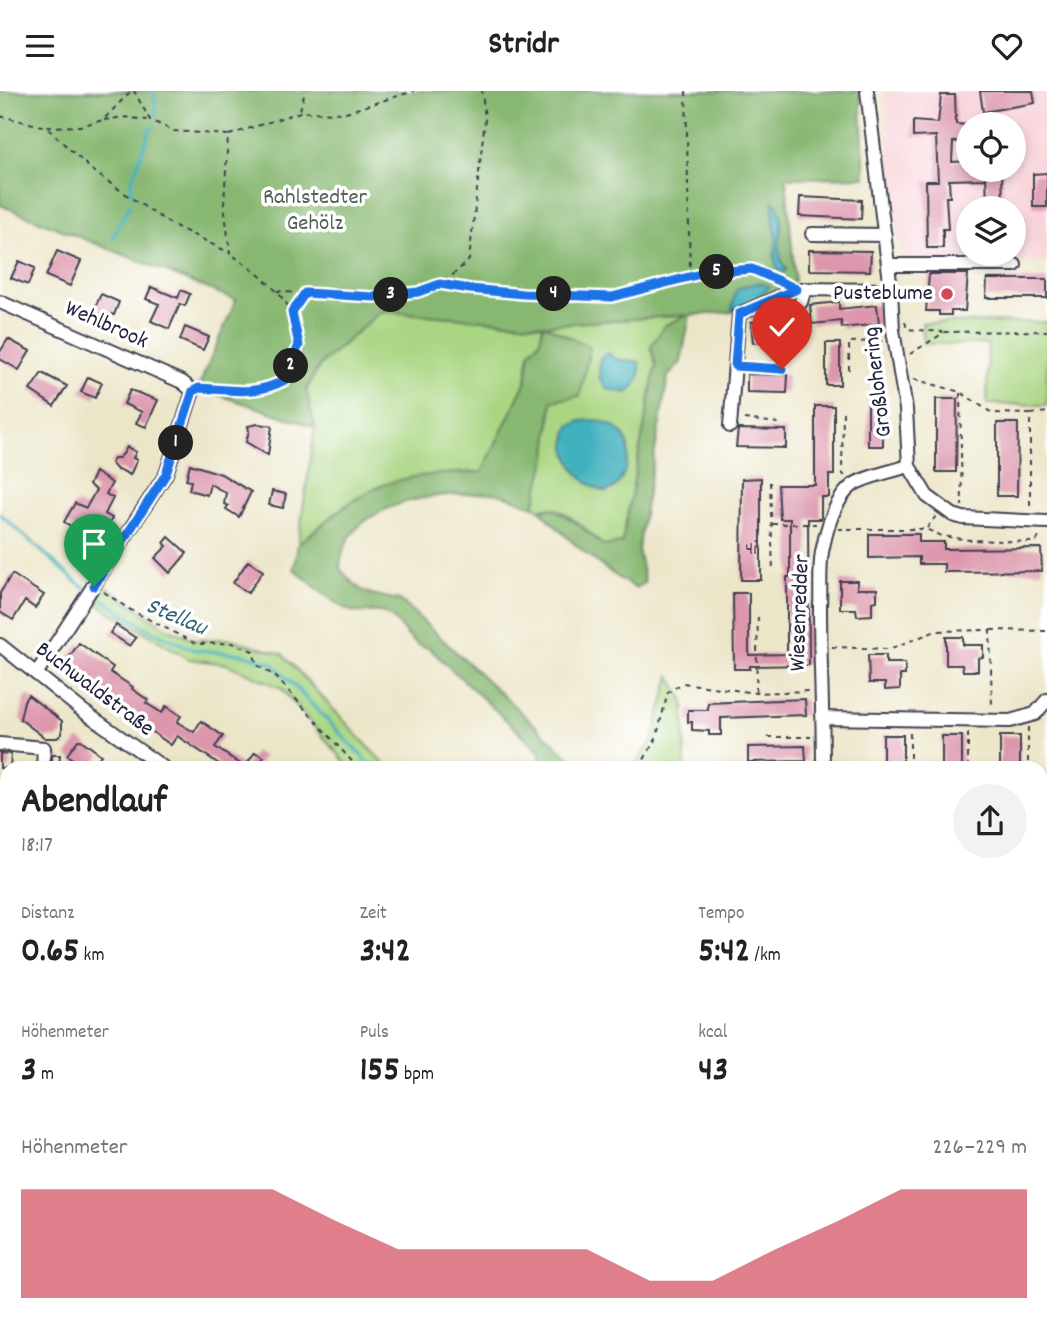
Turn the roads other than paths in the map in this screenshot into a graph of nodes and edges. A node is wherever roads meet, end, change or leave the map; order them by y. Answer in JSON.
{"nodes":[{"id":1,"x":867,"y":91,"type":"edge"},
{"id":2,"x":812,"y":235,"type":"dead end"},
{"id":3,"x":885,"y":235,"type":"junction"},
{"id":4,"x":888,"y":265,"type":"junction"},
{"id":5,"x":956,"y":265,"type":"edge"},
{"id":6,"x":891,"y":290,"type":"junction"},
{"id":7,"x":0,"y":302,"type":"edge"},
{"id":8,"x":731,"y":422,"type":"road end"},
{"id":9,"x":909,"y":465,"type":"junction"},
{"id":10,"x":1047,"y":522,"type":"edge"},
{"id":11,"x":0,"y":645,"type":"edge"},
{"id":12,"x":36,"y":674,"type":"junction"},
{"id":13,"x":1047,"y":700,"type":"edge"},
{"id":14,"x":823,"y":718,"type":"junction"},
{"id":15,"x":0,"y":744,"type":"edge"},
{"id":16,"x":43,"y":761,"type":"edge"},
{"id":17,"x":154,"y":761,"type":"edge"},
{"id":18,"x":823,"y":761,"type":"edge"}],
"edges":[{"from":1,"to":3,"type":"street","name":"Großlohering"},
{"from":2,"to":3,"type":"street"},
{"from":3,"to":4,"type":"street","name":"Großlohering"},
{"from":4,"to":5,"type":"street"},
{"from":4,"to":6,"type":"street","name":"Großlohering"},
{"from":6,"to":8,"type":"street"},
{"from":6,"to":9,"type":"street","name":"Großlohering"},
{"from":7,"to":12,"type":"street","name":"Wehlbrook"},
{"from":9,"to":10,"type":"street","name":"Großlohering"},
{"from":9,"to":14,"type":"street","name":"Wiesenredder"},
{"from":11,"to":12,"type":"street","name":"Buchwaldstraße"},
{"from":12,"to":17,"type":"street","name":"Buchwaldstraße"},
{"from":13,"to":14,"type":"street"},
{"from":14,"to":18,"type":"street","name":"Wiesenredder"},
{"from":15,"to":16,"type":"street"}]}
